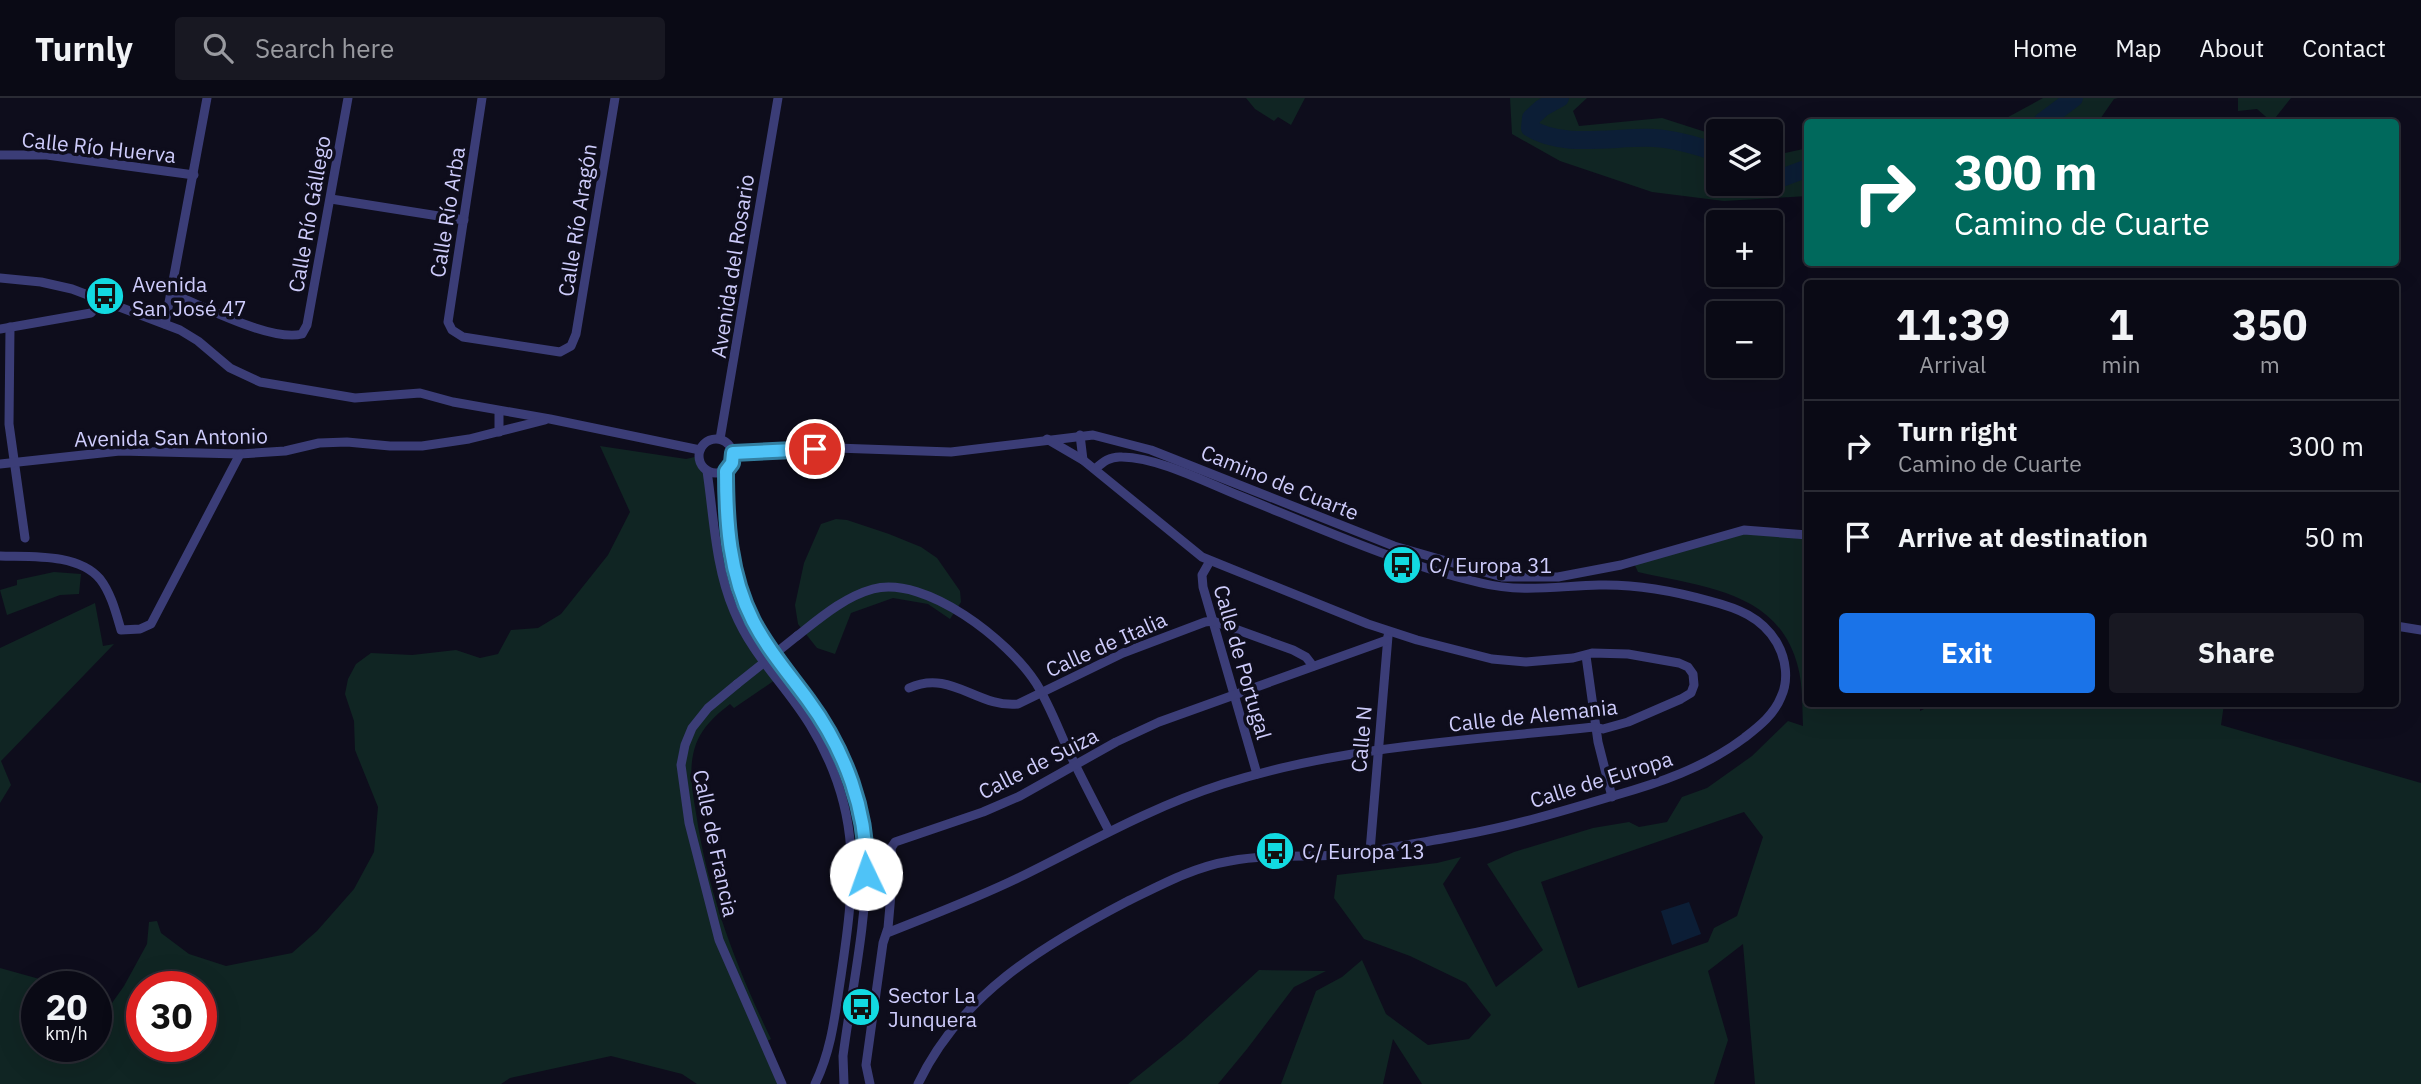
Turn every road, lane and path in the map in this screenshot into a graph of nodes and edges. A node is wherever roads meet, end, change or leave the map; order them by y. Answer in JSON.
{"nodes":[{"id":1,"x":207,"y":98,"type":"edge"},
{"id":2,"x":348,"y":98,"type":"edge"},
{"id":3,"x":482,"y":98,"type":"edge"},
{"id":4,"x":615,"y":98,"type":"edge"},
{"id":5,"x":778,"y":98,"type":"edge"},
{"id":6,"x":0,"y":155,"type":"edge"},
{"id":7,"x":194,"y":175,"type":"junction"},
{"id":8,"x":331,"y":199,"type":"junction"},
{"id":9,"x":464,"y":220,"type":"junction"},
{"id":10,"x":0,"y":278,"type":"edge"},
{"id":11,"x":172,"y":294,"type":"junction"},
{"id":12,"x":102,"y":300,"type":"junction"},
{"id":13,"x":165,"y":324,"type":"junction"},
{"id":14,"x":5,"y":328,"type":"edge"},
{"id":15,"x":452,"y":330,"type":"joint"},
{"id":16,"x":499,"y":411,"type":"junction"},
{"id":17,"x":550,"y":419,"type":"junction"},
{"id":18,"x":499,"y":432,"type":"junction"},
{"id":19,"x":1080,"y":435,"type":"junction"},
{"id":20,"x":1069,"y":436,"type":"junction"},
{"id":21,"x":720,"y":439,"type":"junction"},
{"id":22,"x":1047,"y":439,"type":"junction"},
{"id":23,"x":700,"y":450,"type":"junction"},
{"id":24,"x":733,"y":453,"type":"junction"},
{"id":25,"x":1071,"y":453,"type":"junction"},
{"id":26,"x":240,"y":454,"type":"junction"},
{"id":27,"x":1083,"y":460,"type":"junction"},
{"id":28,"x":15,"y":462,"type":"junction"},
{"id":29,"x":0,"y":464,"type":"edge"},
{"id":30,"x":1095,"y":469,"type":"junction"},
{"id":31,"x":707,"y":471,"type":"junction"},
{"id":32,"x":726,"y":471,"type":"junction"},
{"id":33,"x":1804,"y":535,"type":"edge"},
{"id":34,"x":25,"y":538,"type":"dead end"},
{"id":35,"x":0,"y":556,"type":"edge"},
{"id":36,"x":1210,"y":561,"type":"junction"},
{"id":37,"x":1213,"y":621,"type":"junction"},
{"id":38,"x":2399,"y":626,"type":"edge"},
{"id":39,"x":2421,"y":630,"type":"edge"},
{"id":40,"x":1389,"y":636,"type":"junction"},
{"id":41,"x":1586,"y":656,"type":"junction"},
{"id":42,"x":1313,"y":666,"type":"junction"},
{"id":43,"x":909,"y":688,"type":"dead end"},
{"id":44,"x":1041,"y":693,"type":"junction"},
{"id":45,"x":1234,"y":695,"type":"junction"},
{"id":46,"x":1595,"y":727,"type":"junction"},
{"id":47,"x":1378,"y":749,"type":"junction"},
{"id":48,"x":1075,"y":764,"type":"junction"},
{"id":49,"x":1257,"y":774,"type":"junction"},
{"id":50,"x":1612,"y":797,"type":"junction"},
{"id":51,"x":1109,"y":831,"type":"junction"},
{"id":52,"x":1370,"y":851,"type":"junction"},
{"id":53,"x":887,"y":933,"type":"junction"},
{"id":54,"x":782,"y":1084,"type":"edge"},
{"id":55,"x":815,"y":1084,"type":"edge"},
{"id":56,"x":844,"y":1084,"type":"edge"},
{"id":57,"x":870,"y":1084,"type":"edge"},
{"id":58,"x":918,"y":1084,"type":"edge"}],
"edges":[{"from":1,"to":7,"type":"street"},
{"from":2,"to":8,"type":"street","name":"Calle Río Gállego"},
{"from":3,"to":9,"type":"street","name":"Calle Río Arba"},
{"from":4,"to":15,"type":"street","name":"Calle Río Aragón"},
{"from":5,"to":21,"type":"street","name":"Avenida del Rosario"},
{"from":6,"to":7,"type":"street","name":"Calle Río Huerva"},
{"from":7,"to":11,"type":"street"},
{"from":8,"to":9,"type":"street"},
{"from":8,"to":11,"type":"street","name":"Calle Río Gállego"},
{"from":9,"to":15,"type":"street","name":"Calle Río Arba"},
{"from":10,"to":12,"type":"street"},
{"from":11,"to":13,"type":"street"},
{"from":12,"to":13,"type":"street"},
{"from":12,"to":14,"type":"street"},
{"from":13,"to":16,"type":"street"},
{"from":14,"to":28,"type":"street"},
{"from":16,"to":17,"type":"street"},
{"from":16,"to":18,"type":"street"},
{"from":17,"to":18,"type":"street","name":"Avenida San Antonio"},
{"from":17,"to":23,"type":"street"},
{"from":18,"to":26,"type":"street","name":"Avenida San Antonio"},
{"from":19,"to":20,"type":"street","name":"Camino de Cuarte"},
{"from":19,"to":27,"type":"street"},
{"from":19,"to":33,"type":"street","name":"Camino de Cuarte"},
{"from":20,"to":22,"type":"street","name":"Camino de Cuarte"},
{"from":20,"to":25,"type":"street"},
{"from":21,"to":23,"type":"street"},
{"from":21,"to":24,"type":"street"},
{"from":22,"to":24,"type":"street","name":"Camino de Cuarte"},
{"from":22,"to":25,"type":"street","name":"Calle de Alemania"},
{"from":23,"to":31,"type":"street"},
{"from":24,"to":32,"type":"street"},
{"from":25,"to":27,"type":"street","name":"Calle de Alemania"},
{"from":26,"to":28,"type":"street","name":"Avenida San Antonio"},
{"from":26,"to":35,"type":"street"},
{"from":27,"to":30,"type":"street","name":"Calle de Alemania"},
{"from":28,"to":29,"type":"street","name":"Avenida San Antonio"},
{"from":28,"to":34,"type":"street"},
{"from":30,"to":36,"type":"street","name":"Calle de Alemania"},
{"from":30,"to":50,"type":"street","name":"Calle de Europa"},
{"from":31,"to":32,"type":"street"},
{"from":31,"to":55,"type":"street"},
{"from":32,"to":56,"type":"street"},
{"from":36,"to":37,"type":"street","name":"Calle de Portugal"},
{"from":36,"to":40,"type":"street","name":"Calle de Alemania"},
{"from":37,"to":42,"type":"street"},
{"from":37,"to":44,"type":"street","name":"Calle de Italia"},
{"from":37,"to":45,"type":"street","name":"Calle de Portugal"},
{"from":38,"to":39,"type":"street"},
{"from":40,"to":41,"type":"street","name":"Calle de Alemania"},
{"from":40,"to":42,"type":"street","name":"Calle de Suiza"},
{"from":40,"to":47,"type":"street","name":"Calle N"},
{"from":41,"to":46,"type":"street"},
{"from":41,"to":46,"type":"street","name":"Calle de Alemania"},
{"from":42,"to":45,"type":"street","name":"Calle de Suiza"},
{"from":43,"to":44,"type":"street","name":"Calle de Italia"},
{"from":44,"to":48,"type":"street","name":"Calle de Francia"},
{"from":44,"to":54,"type":"street","name":"Calle de Francia","bridge":true},
{"from":45,"to":48,"type":"street","name":"Calle de Suiza"},
{"from":45,"to":49,"type":"street","name":"Calle de Portugal"},
{"from":46,"to":47,"type":"street","name":"Calle de Alemania"},
{"from":46,"to":50,"type":"street"},
{"from":47,"to":49,"type":"street","name":"Calle de Alemania"},
{"from":47,"to":52,"type":"street","name":"Calle N"},
{"from":48,"to":51,"type":"street","name":"Calle de Francia"},
{"from":48,"to":53,"type":"street","name":"Calle de Suiza"},
{"from":49,"to":51,"type":"street","name":"Calle de Alemania"},
{"from":50,"to":52,"type":"street","name":"Calle de Europa"},
{"from":51,"to":53,"type":"street","name":"Calle de Alemania"},
{"from":52,"to":58,"type":"street","name":"Calle de Europa"},
{"from":53,"to":57,"type":"street","name":"Calle de Suiza"}]}
